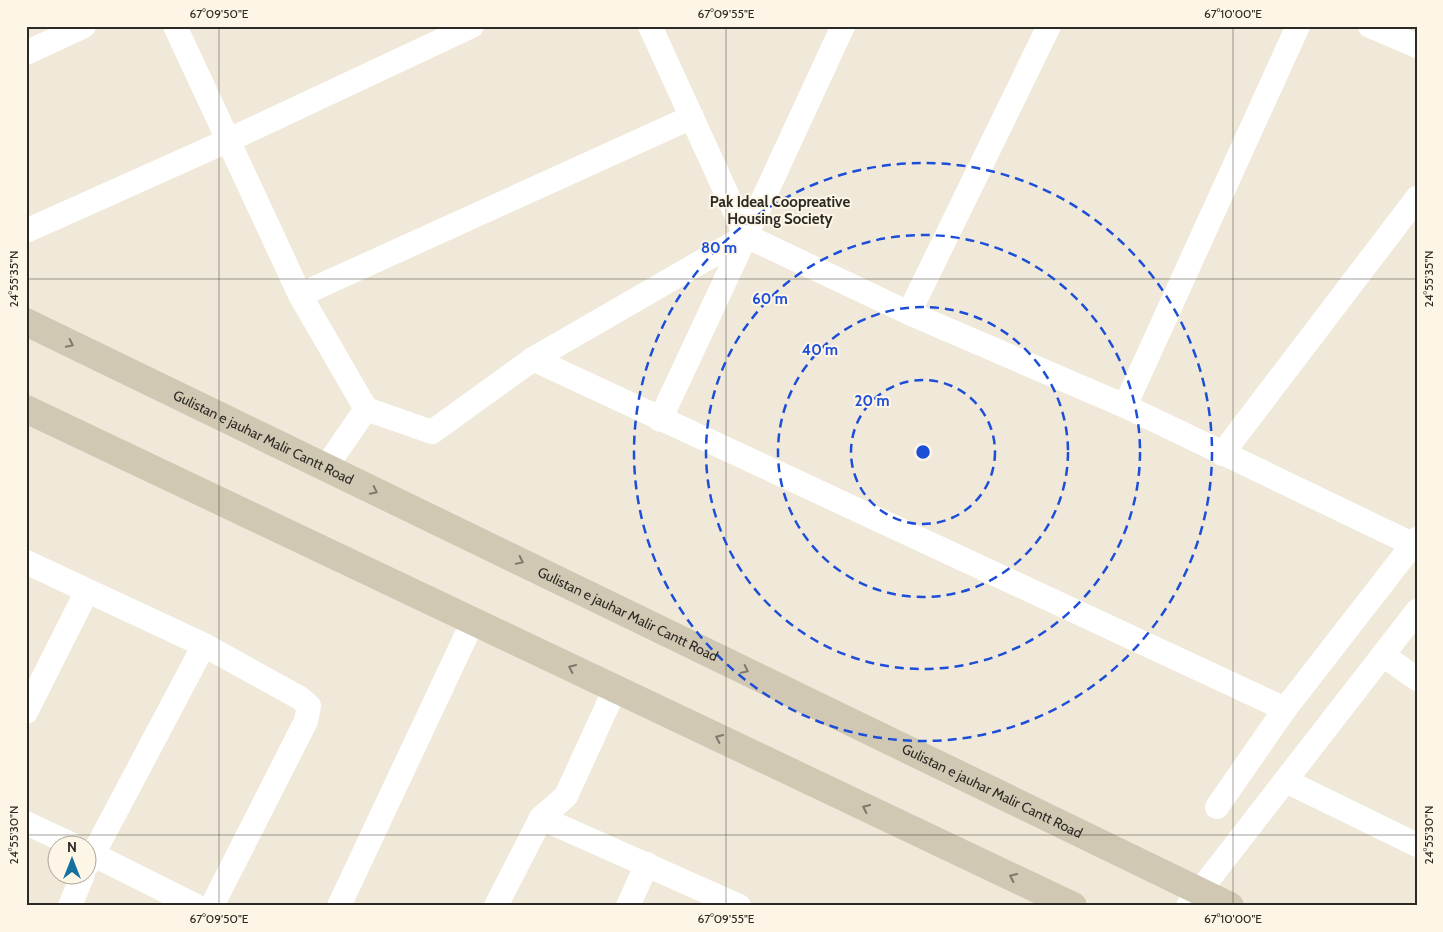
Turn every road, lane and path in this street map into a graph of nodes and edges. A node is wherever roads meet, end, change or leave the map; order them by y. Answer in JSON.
{"nodes":[{"id":1,"x":84,"y":26,"type":"edge"},
{"id":2,"x":175,"y":26,"type":"edge"},
{"id":3,"x":472,"y":26,"type":"edge"},
{"id":4,"x":650,"y":26,"type":"edge"},
{"id":5,"x":843,"y":26,"type":"edge"},
{"id":6,"x":1049,"y":26,"type":"edge"},
{"id":7,"x":1298,"y":26,"type":"edge"},
{"id":8,"x":1370,"y":26,"type":"edge"},
{"id":9,"x":1417,"y":46,"type":"edge"},
{"id":10,"x":26,"y":53,"type":"edge"},
{"id":11,"x":692,"y":117,"type":"junction"},
{"id":12,"x":229,"y":140,"type":"junction"},
{"id":13,"x":1417,"y":198,"type":"edge"},
{"id":14,"x":26,"y":231,"type":"edge"},
{"id":15,"x":746,"y":236,"type":"junction"},
{"id":16,"x":300,"y":295,"type":"junction"},
{"id":17,"x":909,"y":313,"type":"junction"},
{"id":18,"x":26,"y":322,"type":"edge"},
{"id":19,"x":533,"y":360,"type":"junction"},
{"id":20,"x":1125,"y":406,"type":"junction"},
{"id":21,"x":26,"y":409,"type":"edge"},
{"id":22,"x":366,"y":409,"type":"junction"},
{"id":23,"x":660,"y":420,"type":"junction"},
{"id":24,"x":1222,"y":454,"type":"junction"},
{"id":25,"x":326,"y":467,"type":"junction"},
{"id":26,"x":1414,"y":542,"type":"edge"},
{"id":27,"x":26,"y":562,"type":"edge"},
{"id":28,"x":87,"y":591,"type":"junction"},
{"id":29,"x":1417,"y":611,"type":"edge"},
{"id":30,"x":473,"y":621,"type":"junction"},
{"id":31,"x":204,"y":645,"type":"junction"},
{"id":32,"x":1383,"y":655,"type":"junction"},
{"id":33,"x":1417,"y":679,"type":"edge"},
{"id":34,"x":615,"y":689,"type":"junction"},
{"id":35,"x":1285,"y":709,"type":"junction"},
{"id":36,"x":26,"y":712,"type":"edge"},
{"id":37,"x":1286,"y":781,"type":"junction"},
{"id":38,"x":1217,"y":807,"type":"dead end"},
{"id":39,"x":541,"y":818,"type":"junction"},
{"id":40,"x":26,"y":823,"type":"edge"},
{"id":41,"x":98,"y":834,"type":"edge"},
{"id":42,"x":48,"y":836,"type":"edge"},
{"id":43,"x":1417,"y":846,"type":"edge"},
{"id":44,"x":98,"y":864,"type":"edge"},
{"id":45,"x":647,"y":864,"type":"junction"},
{"id":46,"x":76,"y":884,"type":"edge"},
{"id":47,"x":1195,"y":898,"type":"edge"},
{"id":48,"x":1040,"y":899,"type":"edge"},
{"id":49,"x":70,"y":906,"type":"edge"},
{"id":50,"x":196,"y":906,"type":"edge"},
{"id":51,"x":212,"y":906,"type":"edge"},
{"id":52,"x":339,"y":906,"type":"edge"},
{"id":53,"x":496,"y":906,"type":"edge"},
{"id":54,"x":628,"y":906,"type":"edge"},
{"id":55,"x":739,"y":906,"type":"edge"},
{"id":56,"x":1073,"y":906,"type":"edge"},
{"id":57,"x":1230,"y":906,"type":"edge"}],
"edges":[{"from":1,"to":10,"type":"street"},
{"from":2,"to":12,"type":"street"},
{"from":3,"to":12,"type":"street"},
{"from":4,"to":11,"type":"street"},
{"from":5,"to":15,"type":"street"},
{"from":6,"to":17,"type":"street"},
{"from":7,"to":20,"type":"street"},
{"from":8,"to":9,"type":"street"},
{"from":11,"to":15,"type":"street"},
{"from":11,"to":16,"type":"street"},
{"from":12,"to":14,"type":"street"},
{"from":12,"to":16,"type":"street"},
{"from":13,"to":24,"type":"street"},
{"from":15,"to":17,"type":"street"},
{"from":15,"to":19,"type":"street"},
{"from":15,"to":23,"type":"street"},
{"from":16,"to":22,"type":"street"},
{"from":17,"to":20,"type":"street"},
{"from":18,"to":25,"type":"main road","name":"Gulistan e jauhar Malir Cantt Road","one_way":true},
{"from":19,"to":22,"type":"street"},
{"from":19,"to":23,"type":"street"},
{"from":20,"to":24,"type":"street"},
{"from":21,"to":30,"type":"main road"},
{"from":22,"to":25,"type":"street"},
{"from":23,"to":35,"type":"street"},
{"from":24,"to":26,"type":"street"},
{"from":25,"to":47,"type":"main road","name":"Gulistan e jauhar Malir Cantt Road","one_way":true},
{"from":26,"to":35,"type":"street"},
{"from":27,"to":28,"type":"street"},
{"from":28,"to":31,"type":"street"},
{"from":28,"to":36,"type":"street"},
{"from":29,"to":32,"type":"street"},
{"from":34,"to":30,"type":"main road","one_way":true},
{"from":30,"to":52,"type":"street"},
{"from":31,"to":41,"type":"street"},
{"from":31,"to":51,"type":"street"},
{"from":32,"to":33,"type":"street"},
{"from":32,"to":37,"type":"street"},
{"from":34,"to":39,"type":"street"},
{"from":48,"to":34,"type":"main road","one_way":true},
{"from":35,"to":38,"type":"street"},
{"from":37,"to":43,"type":"street"},
{"from":37,"to":47,"type":"street"},
{"from":39,"to":45,"type":"street"},
{"from":39,"to":53,"type":"street"},
{"from":40,"to":42,"type":"street"},
{"from":44,"to":50,"type":"street"},
{"from":45,"to":54,"type":"street"},
{"from":45,"to":55,"type":"street"},
{"from":46,"to":49,"type":"street"},
{"from":47,"to":57,"type":"main road","name":"Gulistan e jauhar Malir Cantt Road"},
{"from":48,"to":56,"type":"main road"}]}
